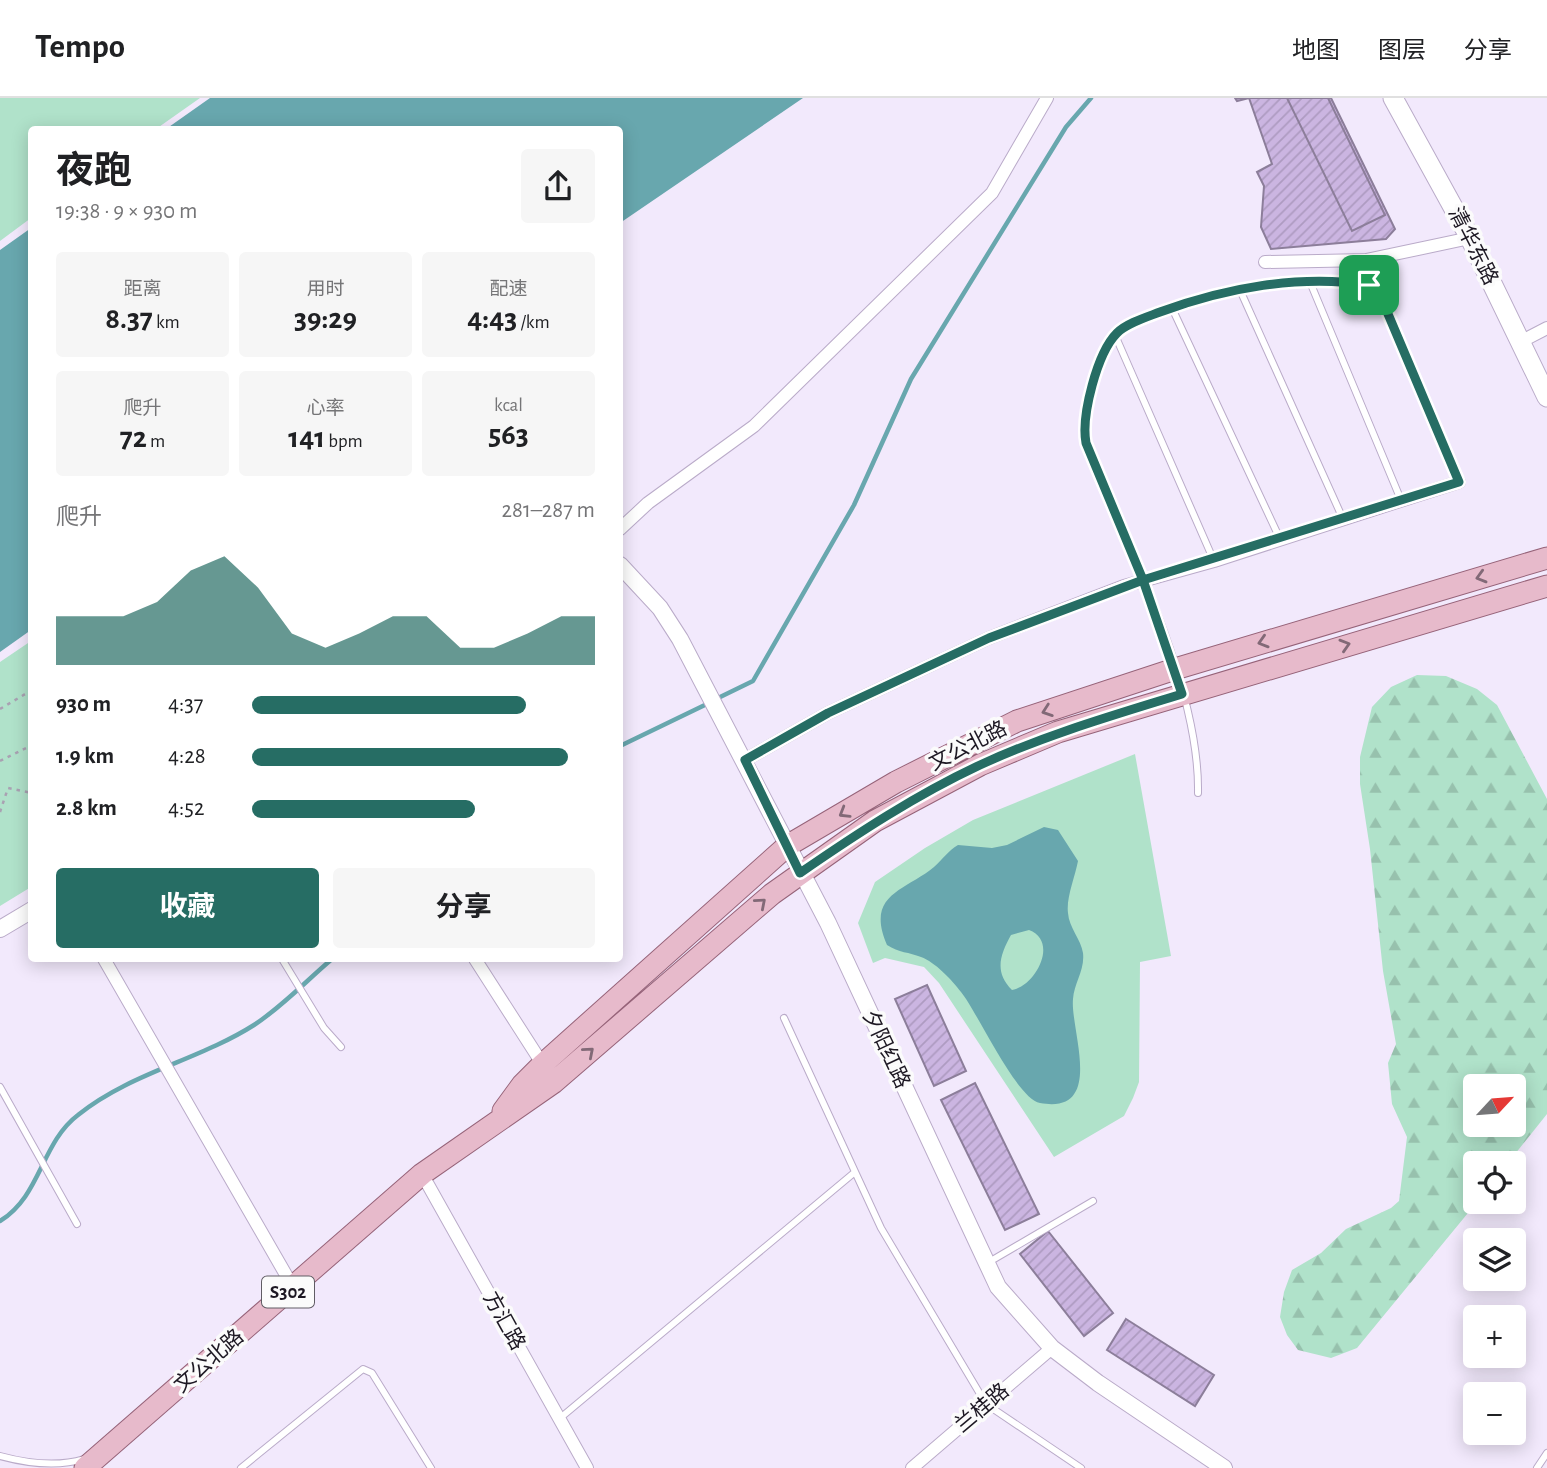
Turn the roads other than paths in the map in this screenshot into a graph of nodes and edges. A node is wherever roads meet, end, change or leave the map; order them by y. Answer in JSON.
{"nodes":[{"id":1,"x":1047,"y":98,"type":"edge"},
{"id":2,"x":1393,"y":98,"type":"edge"},
{"id":3,"x":1470,"y":239,"type":"junction"},
{"id":4,"x":1265,"y":261,"type":"dead end"},
{"id":5,"x":1310,"y":282,"type":"junction"},
{"id":6,"x":1240,"y":290,"type":"junction"},
{"id":7,"x":1171,"y":308,"type":"junction"},
{"id":8,"x":1547,"y":328,"type":"edge"},
{"id":9,"x":1115,"y":335,"type":"junction"},
{"id":10,"x":1520,"y":342,"type":"junction"},
{"id":11,"x":1547,"y":397,"type":"edge"},
{"id":12,"x":1459,"y":482,"type":"joint"},
{"id":13,"x":1401,"y":501,"type":"junction"},
{"id":14,"x":1343,"y":519,"type":"junction"},
{"id":15,"x":623,"y":526,"type":"edge"},
{"id":16,"x":1280,"y":539,"type":"junction"},
{"id":17,"x":1547,"y":558,"type":"edge"},
{"id":18,"x":1214,"y":561,"type":"junction"},
{"id":19,"x":623,"y":568,"type":"edge"},
{"id":20,"x":1143,"y":580,"type":"junction"},
{"id":21,"x":1547,"y":586,"type":"edge"},
{"id":22,"x":1175,"y":669,"type":"junction"},
{"id":23,"x":1182,"y":694,"type":"junction"},
{"id":24,"x":745,"y":760,"type":"junction"},
{"id":25,"x":1198,"y":793,"type":"dead end"},
{"id":26,"x":787,"y":846,"type":"junction"},
{"id":27,"x":800,"y":873,"type":"junction"},
{"id":28,"x":28,"y":912,"type":"edge"},
{"id":29,"x":0,"y":929,"type":"edge"},
{"id":30,"x":106,"y":962,"type":"edge"},
{"id":31,"x":284,"y":962,"type":"edge"},
{"id":32,"x":477,"y":962,"type":"edge"},
{"id":33,"x":784,"y":1018,"type":"dead end"},
{"id":34,"x":341,"y":1047,"type":"dead end"},
{"id":35,"x":548,"y":1074,"type":"junction"},
{"id":36,"x":0,"y":1087,"type":"edge"},
{"id":37,"x":855,"y":1172,"type":"junction"},
{"id":38,"x":422,"y":1174,"type":"junction"},
{"id":39,"x":1093,"y":1201,"type":"dead end"},
{"id":40,"x":77,"y":1224,"type":"dead end"},
{"id":41,"x":985,"y":1264,"type":"junction"},
{"id":42,"x":293,"y":1287,"type":"junction"},
{"id":43,"x":1052,"y":1348,"type":"junction"},
{"id":44,"x":986,"y":1404,"type":"junction"},
{"id":45,"x":559,"y":1419,"type":"junction"},
{"id":46,"x":1547,"y":1453,"type":"edge"},
{"id":47,"x":0,"y":1455,"type":"edge"},
{"id":48,"x":99,"y":1461,"type":"edge"},
{"id":49,"x":85,"y":1468,"type":"edge"},
{"id":50,"x":241,"y":1468,"type":"edge"},
{"id":51,"x":431,"y":1468,"type":"edge"},
{"id":52,"x":587,"y":1468,"type":"edge"},
{"id":53,"x":912,"y":1468,"type":"edge"},
{"id":54,"x":1082,"y":1468,"type":"edge"},
{"id":55,"x":1224,"y":1468,"type":"edge"},
{"id":56,"x":1537,"y":1468,"type":"edge"}],
"edges":[{"from":1,"to":15,"type":"street"},
{"from":2,"to":3,"type":"main road","name":"清华东路"},
{"from":3,"to":4,"type":"street"},
{"from":3,"to":10,"type":"main road","name":"清华东路"},
{"from":5,"to":6,"type":"lane"},
{"from":5,"to":12,"type":"lane"},
{"from":5,"to":13,"type":"lane"},
{"from":6,"to":7,"type":"lane"},
{"from":6,"to":14,"type":"lane"},
{"from":7,"to":9,"type":"lane"},
{"from":7,"to":16,"type":"lane"},
{"from":8,"to":10,"type":"street"},
{"from":9,"to":18,"type":"lane"},
{"from":9,"to":20,"type":"lane"},
{"from":10,"to":11,"type":"main road","name":"清华东路"},
{"from":12,"to":13,"type":"street"},
{"from":13,"to":14,"type":"street"},
{"from":14,"to":16,"type":"street"},
{"from":16,"to":18,"type":"street"},
{"from":17,"to":22,"type":"main road","name":"文公北路","number":"S302","one_way":true},
{"from":18,"to":20,"type":"street"},
{"from":19,"to":24,"type":"street","name":"夕阳红路"},
{"from":20,"to":22,"type":"lane"},
{"from":20,"to":24,"type":"street"},
{"from":23,"to":21,"type":"main road","name":"文公北路","number":"S302","one_way":true},
{"from":22,"to":23,"type":"lane"},
{"from":22,"to":26,"type":"main road","name":"文公北路","number":"S302","one_way":true},
{"from":23,"to":25,"type":"lane"},
{"from":23,"to":27,"type":"main road","name":"文公北路","number":"S302"},
{"from":24,"to":26,"type":"street","name":"夕阳红路"},
{"from":26,"to":27,"type":"street","name":"夕阳红路"},
{"from":26,"to":35,"type":"main road","name":"文公北路","number":"S302"},
{"from":35,"to":27,"type":"main road","name":"文公北路","number":"S302","one_way":true},
{"from":27,"to":41,"type":"street","name":"夕阳红路"},
{"from":28,"to":29,"type":"street"},
{"from":30,"to":42,"type":"street"},
{"from":31,"to":34,"type":"lane"},
{"from":32,"to":35,"type":"street"},
{"from":33,"to":37,"type":"lane"},
{"from":35,"to":38,"type":"main road","name":"文公北路","number":"S302"},
{"from":36,"to":40,"type":"lane"},
{"from":37,"to":44,"type":"lane"},
{"from":37,"to":45,"type":"lane"},
{"from":38,"to":42,"type":"main road","name":"文公北路","number":"S302"},
{"from":38,"to":45,"type":"street","name":"方汇路"},
{"from":39,"to":41,"type":"lane"},
{"from":41,"to":43,"type":"street","name":"夕阳红路"},
{"from":42,"to":48,"type":"main road","name":"文公北路","number":"S302"},
{"from":43,"to":44,"type":"street","name":"兰桂路"},
{"from":43,"to":55,"type":"street","name":"夕阳红路"},
{"from":44,"to":53,"type":"street","name":"兰桂路"},
{"from":44,"to":54,"type":"lane"},
{"from":45,"to":52,"type":"street","name":"方汇路"},
{"from":46,"to":56,"type":"lane"},
{"from":47,"to":48,"type":"lane"},
{"from":48,"to":49,"type":"main road","name":"文公北路","number":"S302"},
{"from":50,"to":51,"type":"lane"}]}
